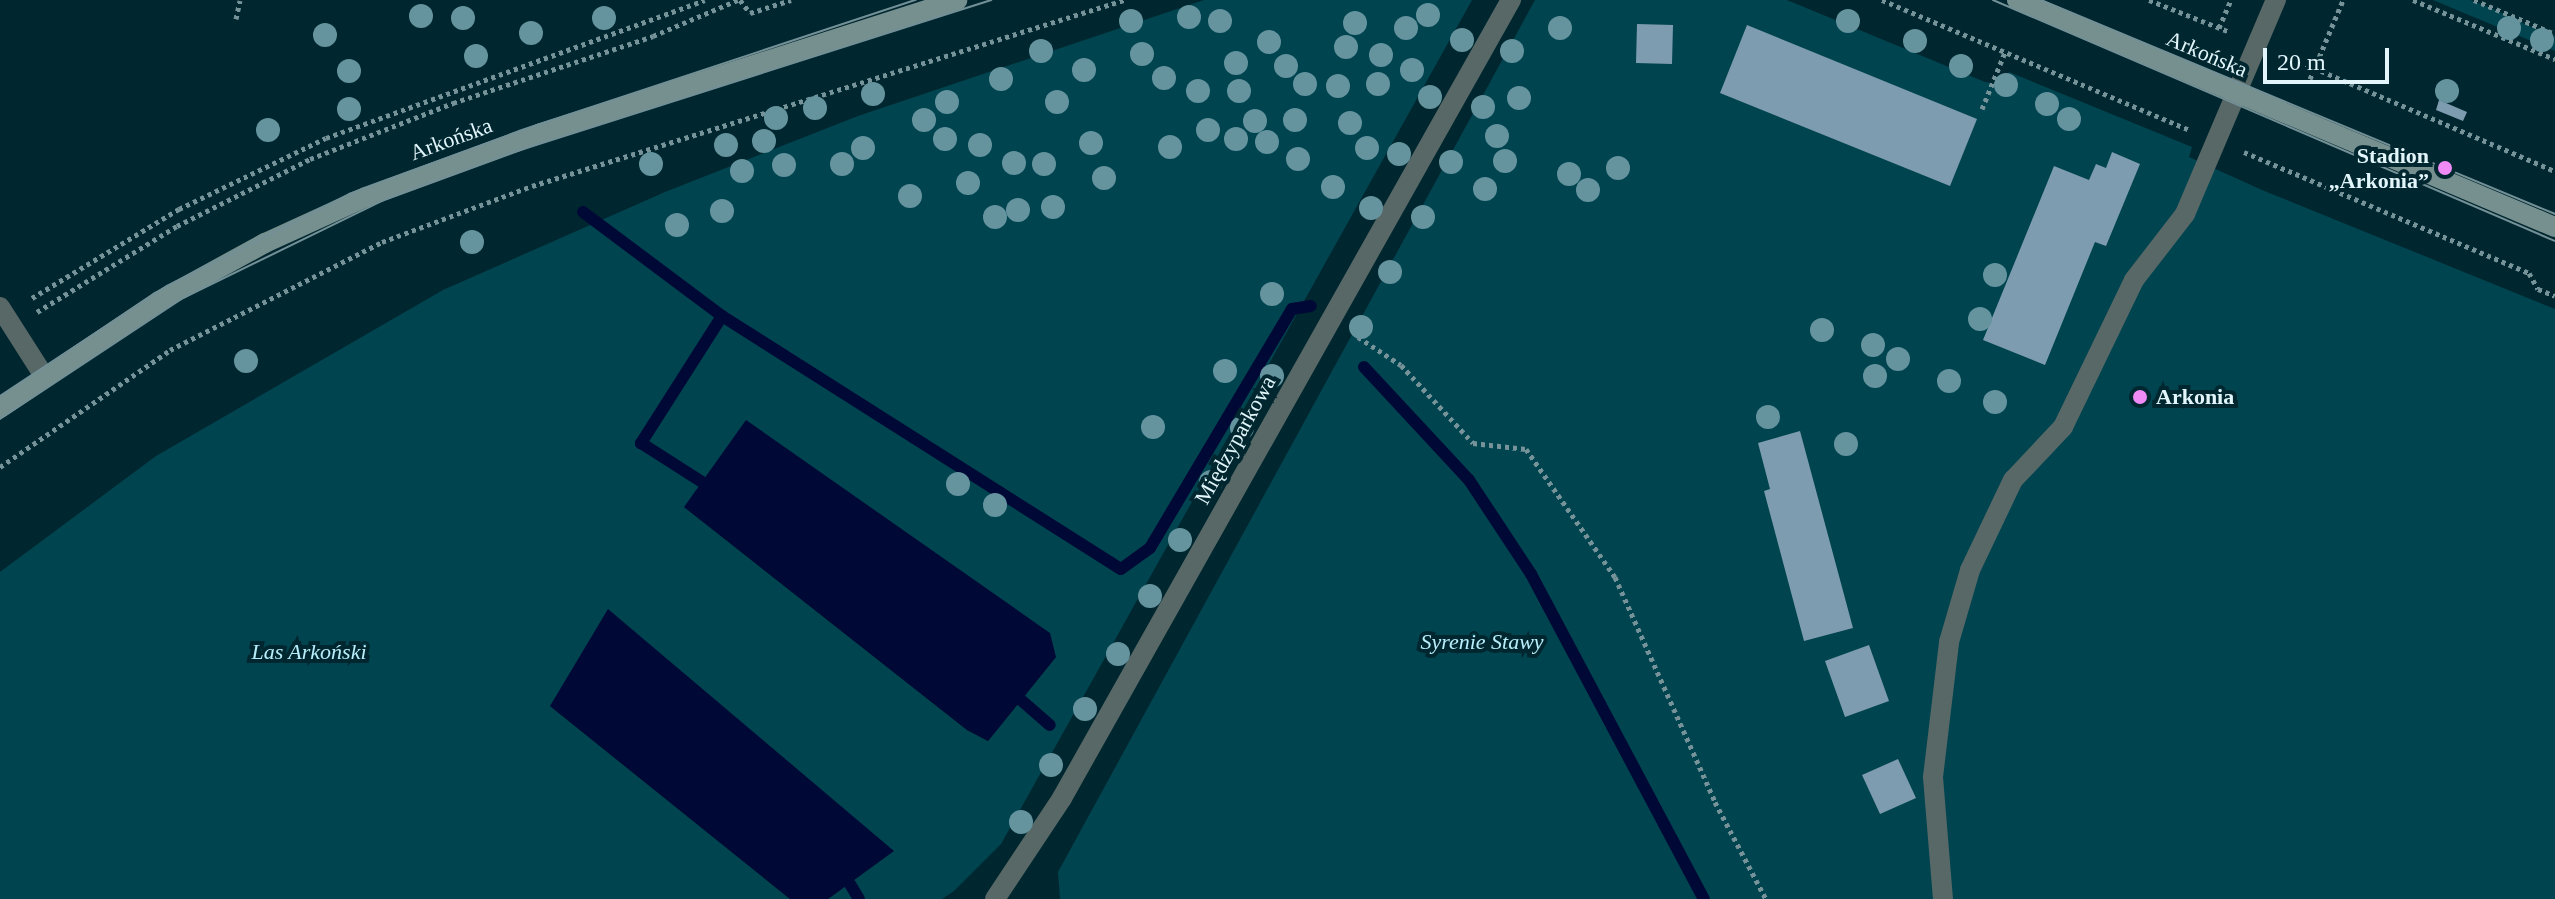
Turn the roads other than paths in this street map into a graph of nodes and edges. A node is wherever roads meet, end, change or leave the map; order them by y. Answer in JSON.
{"nodes":[{"id":1,"x":957,"y":0,"type":"edge"},
{"id":2,"x":1511,"y":0,"type":"edge"},
{"id":3,"x":2017,"y":0,"type":"edge"},
{"id":4,"x":2276,"y":0,"type":"edge"},
{"id":5,"x":2237,"y":93,"type":"junction"},
{"id":6,"x":2555,"y":227,"type":"edge"},
{"id":7,"x":6,"y":317,"type":"edge"},
{"id":8,"x":44,"y":376,"type":"junction"},
{"id":9,"x":0,"y":408,"type":"edge"},
{"id":10,"x":995,"y":899,"type":"edge"},
{"id":11,"x":1943,"y":899,"type":"edge"}],
"edges":[{"from":1,"to":8,"type":"street","name":"Arkońska"},
{"from":2,"to":10,"type":"street","name":"Międzyparkowa"},
{"from":3,"to":5,"type":"street","name":"Arkońska"},
{"from":4,"to":5,"type":"street"},
{"from":5,"to":6,"type":"street","name":"Arkońska"},
{"from":5,"to":11,"type":"street"},
{"from":7,"to":8,"type":"street"},
{"from":8,"to":9,"type":"street","name":"Arkońska"}]}
